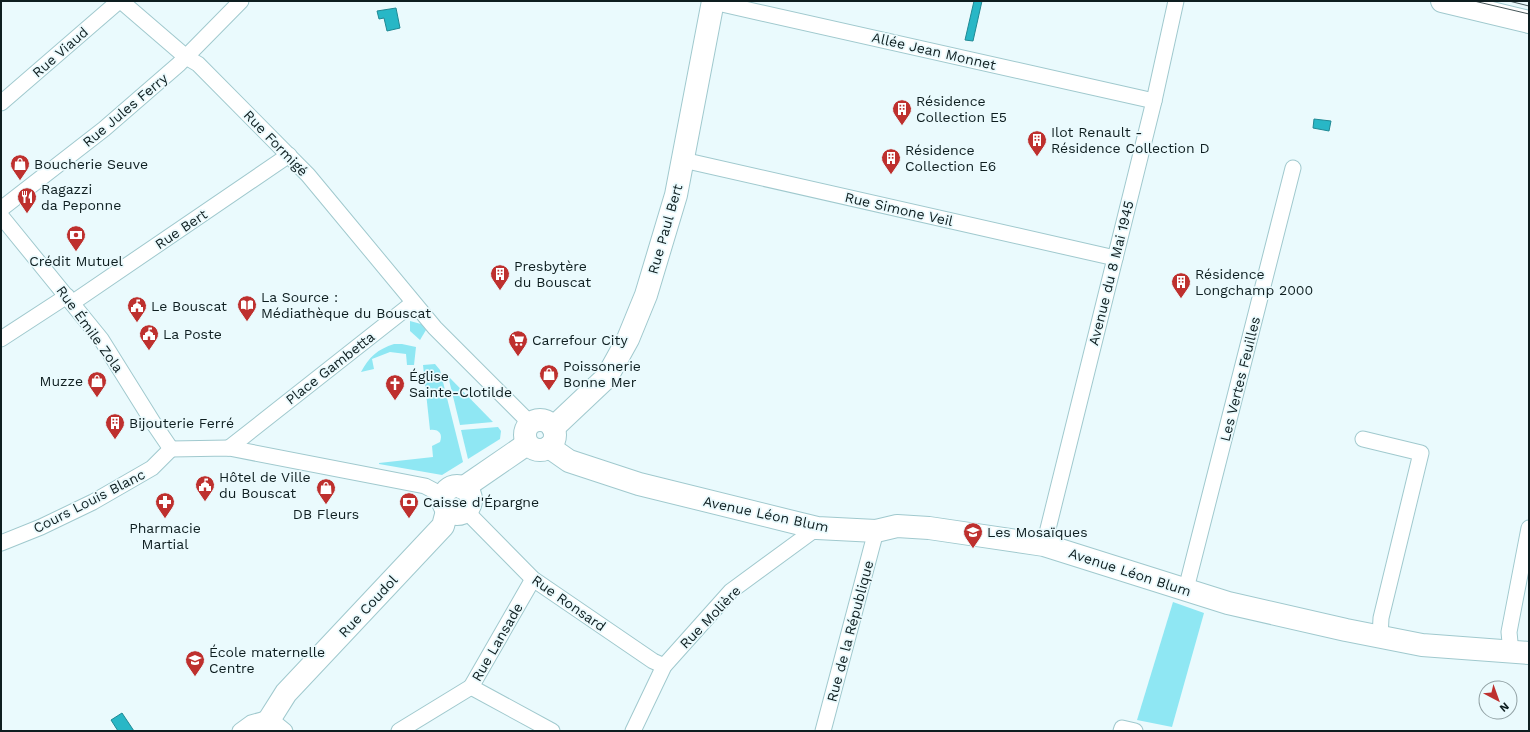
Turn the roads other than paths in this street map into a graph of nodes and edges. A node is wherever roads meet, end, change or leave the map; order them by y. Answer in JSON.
{"nodes":[{"id":1,"x":120,"y":1,"type":"edge"},
{"id":2,"x":241,"y":1,"type":"edge"},
{"id":3,"x":1176,"y":1,"type":"edge"},
{"id":4,"x":1442,"y":1,"type":"edge"},
{"id":5,"x":713,"y":2,"type":"edge"},
{"id":6,"x":1529,"y":22,"type":"edge"},
{"id":7,"x":186,"y":57,"type":"junction"},
{"id":8,"x":1154,"y":101,"type":"junction"},
{"id":9,"x":1,"y":102,"type":"edge"},
{"id":10,"x":289,"y":155,"type":"junction"},
{"id":11,"x":683,"y":160,"type":"junction"},
{"id":12,"x":1293,"y":168,"type":"dead end"},
{"id":13,"x":1,"y":209,"type":"edge"},
{"id":14,"x":1,"y":216,"type":"edge"},
{"id":15,"x":1115,"y":258,"type":"junction"},
{"id":16,"x":70,"y":299,"type":"junction"},
{"id":17,"x":413,"y":303,"type":"junction"},
{"id":18,"x":1,"y":339,"type":"edge"},
{"id":19,"x":530,"y":423,"type":"junction"},
{"id":20,"x":551,"y":437,"type":"junction"},
{"id":21,"x":1363,"y":439,"type":"dead end"},
{"id":22,"x":527,"y":444,"type":"junction"},
{"id":23,"x":229,"y":448,"type":"junction"},
{"id":24,"x":171,"y":449,"type":"junction"},
{"id":25,"x":455,"y":501,"type":"junction"},
{"id":26,"x":817,"y":528,"type":"junction"},
{"id":27,"x":1529,"y":528,"type":"edge"},
{"id":28,"x":876,"y":531,"type":"junction"},
{"id":29,"x":1,"y":543,"type":"edge"},
{"id":30,"x":1044,"y":545,"type":"junction"},
{"id":31,"x":533,"y":580,"type":"junction"},
{"id":32,"x":1186,"y":590,"type":"junction"},
{"id":33,"x":1380,"y":637,"type":"junction"},
{"id":34,"x":1520,"y":653,"type":"edge"},
{"id":35,"x":664,"y":666,"type":"junction"},
{"id":36,"x":471,"y":687,"type":"junction"},
{"id":37,"x":529,"y":726,"type":"edge"},
{"id":38,"x":272,"y":727,"type":"edge"},
{"id":39,"x":240,"y":731,"type":"edge"},
{"id":40,"x":399,"y":731,"type":"edge"},
{"id":41,"x":552,"y":731,"type":"edge"},
{"id":42,"x":633,"y":731,"type":"edge"},
{"id":43,"x":823,"y":731,"type":"edge"},
{"id":44,"x":1121,"y":731,"type":"edge"},
{"id":45,"x":1135,"y":731,"type":"edge"}],
"edges":[{"from":1,"to":7,"type":"street","name":"Rue Formigé"},
{"from":1,"to":9,"type":"street","name":"Rue Viaud"},
{"from":2,"to":7,"type":"street","name":"Rue Jules Ferry"},
{"from":3,"to":8,"type":"street","name":"Avenue du 8 Mai 1945"},
{"from":4,"to":6,"type":"street"},
{"from":5,"to":8,"type":"street","name":"Allée Jean Monnet"},
{"from":5,"to":11,"type":"street","name":"Rue Paul Bert"},
{"from":7,"to":10,"type":"street","name":"Rue Formigé"},
{"from":7,"to":13,"type":"street","name":"Rue Jules Ferry"},
{"from":8,"to":15,"type":"street","name":"Avenue du 8 Mai 1945"},
{"from":10,"to":16,"type":"street","name":"Rue Bert"},
{"from":10,"to":17,"type":"street","name":"Rue Formigé"},
{"from":11,"to":15,"type":"street","name":"Rue Simone Veil"},
{"from":11,"to":20,"type":"street","name":"Rue Paul Bert"},
{"from":12,"to":32,"type":"street","name":"Les Vertes Feuilles"},
{"from":14,"to":16,"type":"street","name":"Rue Émile Zola"},
{"from":15,"to":30,"type":"street","name":"Avenue du 8 Mai 1945"},
{"from":16,"to":18,"type":"street","name":"Rue Bert"},
{"from":16,"to":24,"type":"street","name":"Rue Émile Zola"},
{"from":17,"to":19,"type":"street"},
{"from":17,"to":23,"type":"street","name":"Place Gambetta"},
{"from":19,"to":20,"type":"street"},
{"from":19,"to":22,"type":"street"},
{"from":20,"to":22,"type":"street"},
{"from":20,"to":26,"type":"street","name":"Avenue Léon Blum"},
{"from":21,"to":33,"type":"street"},
{"from":22,"to":25,"type":"street"},
{"from":23,"to":24,"type":"street"},
{"from":23,"to":25,"type":"street"},
{"from":24,"to":29,"type":"street","name":"Cours Louis Blanc"},
{"from":25,"to":31,"type":"street","name":"Rue Ronsard"},
{"from":25,"to":38,"type":"street","name":"Rue Coudol"},
{"from":26,"to":28,"type":"street","name":"Avenue Léon Blum"},
{"from":26,"to":35,"type":"street","name":"Rue Molière"},
{"from":27,"to":34,"type":"street"},
{"from":28,"to":30,"type":"street","name":"Avenue Léon Blum"},
{"from":28,"to":43,"type":"street","name":"Rue de la République"},
{"from":30,"to":32,"type":"street","name":"Avenue Léon Blum"},
{"from":31,"to":35,"type":"street","name":"Rue Ronsard"},
{"from":31,"to":36,"type":"street","name":"Rue Lansade"},
{"from":32,"to":33,"type":"street","name":"Avenue Léon Blum"},
{"from":33,"to":34,"type":"street","name":"Avenue Léon Blum"},
{"from":35,"to":42,"type":"street","name":"Rue Molière"},
{"from":36,"to":37,"type":"street","name":"Rue Lansade"},
{"from":36,"to":40,"type":"street"},
{"from":37,"to":41,"type":"street","name":"Rue Lansade"},
{"from":38,"to":39,"type":"street"},
{"from":44,"to":45,"type":"street"}]}
